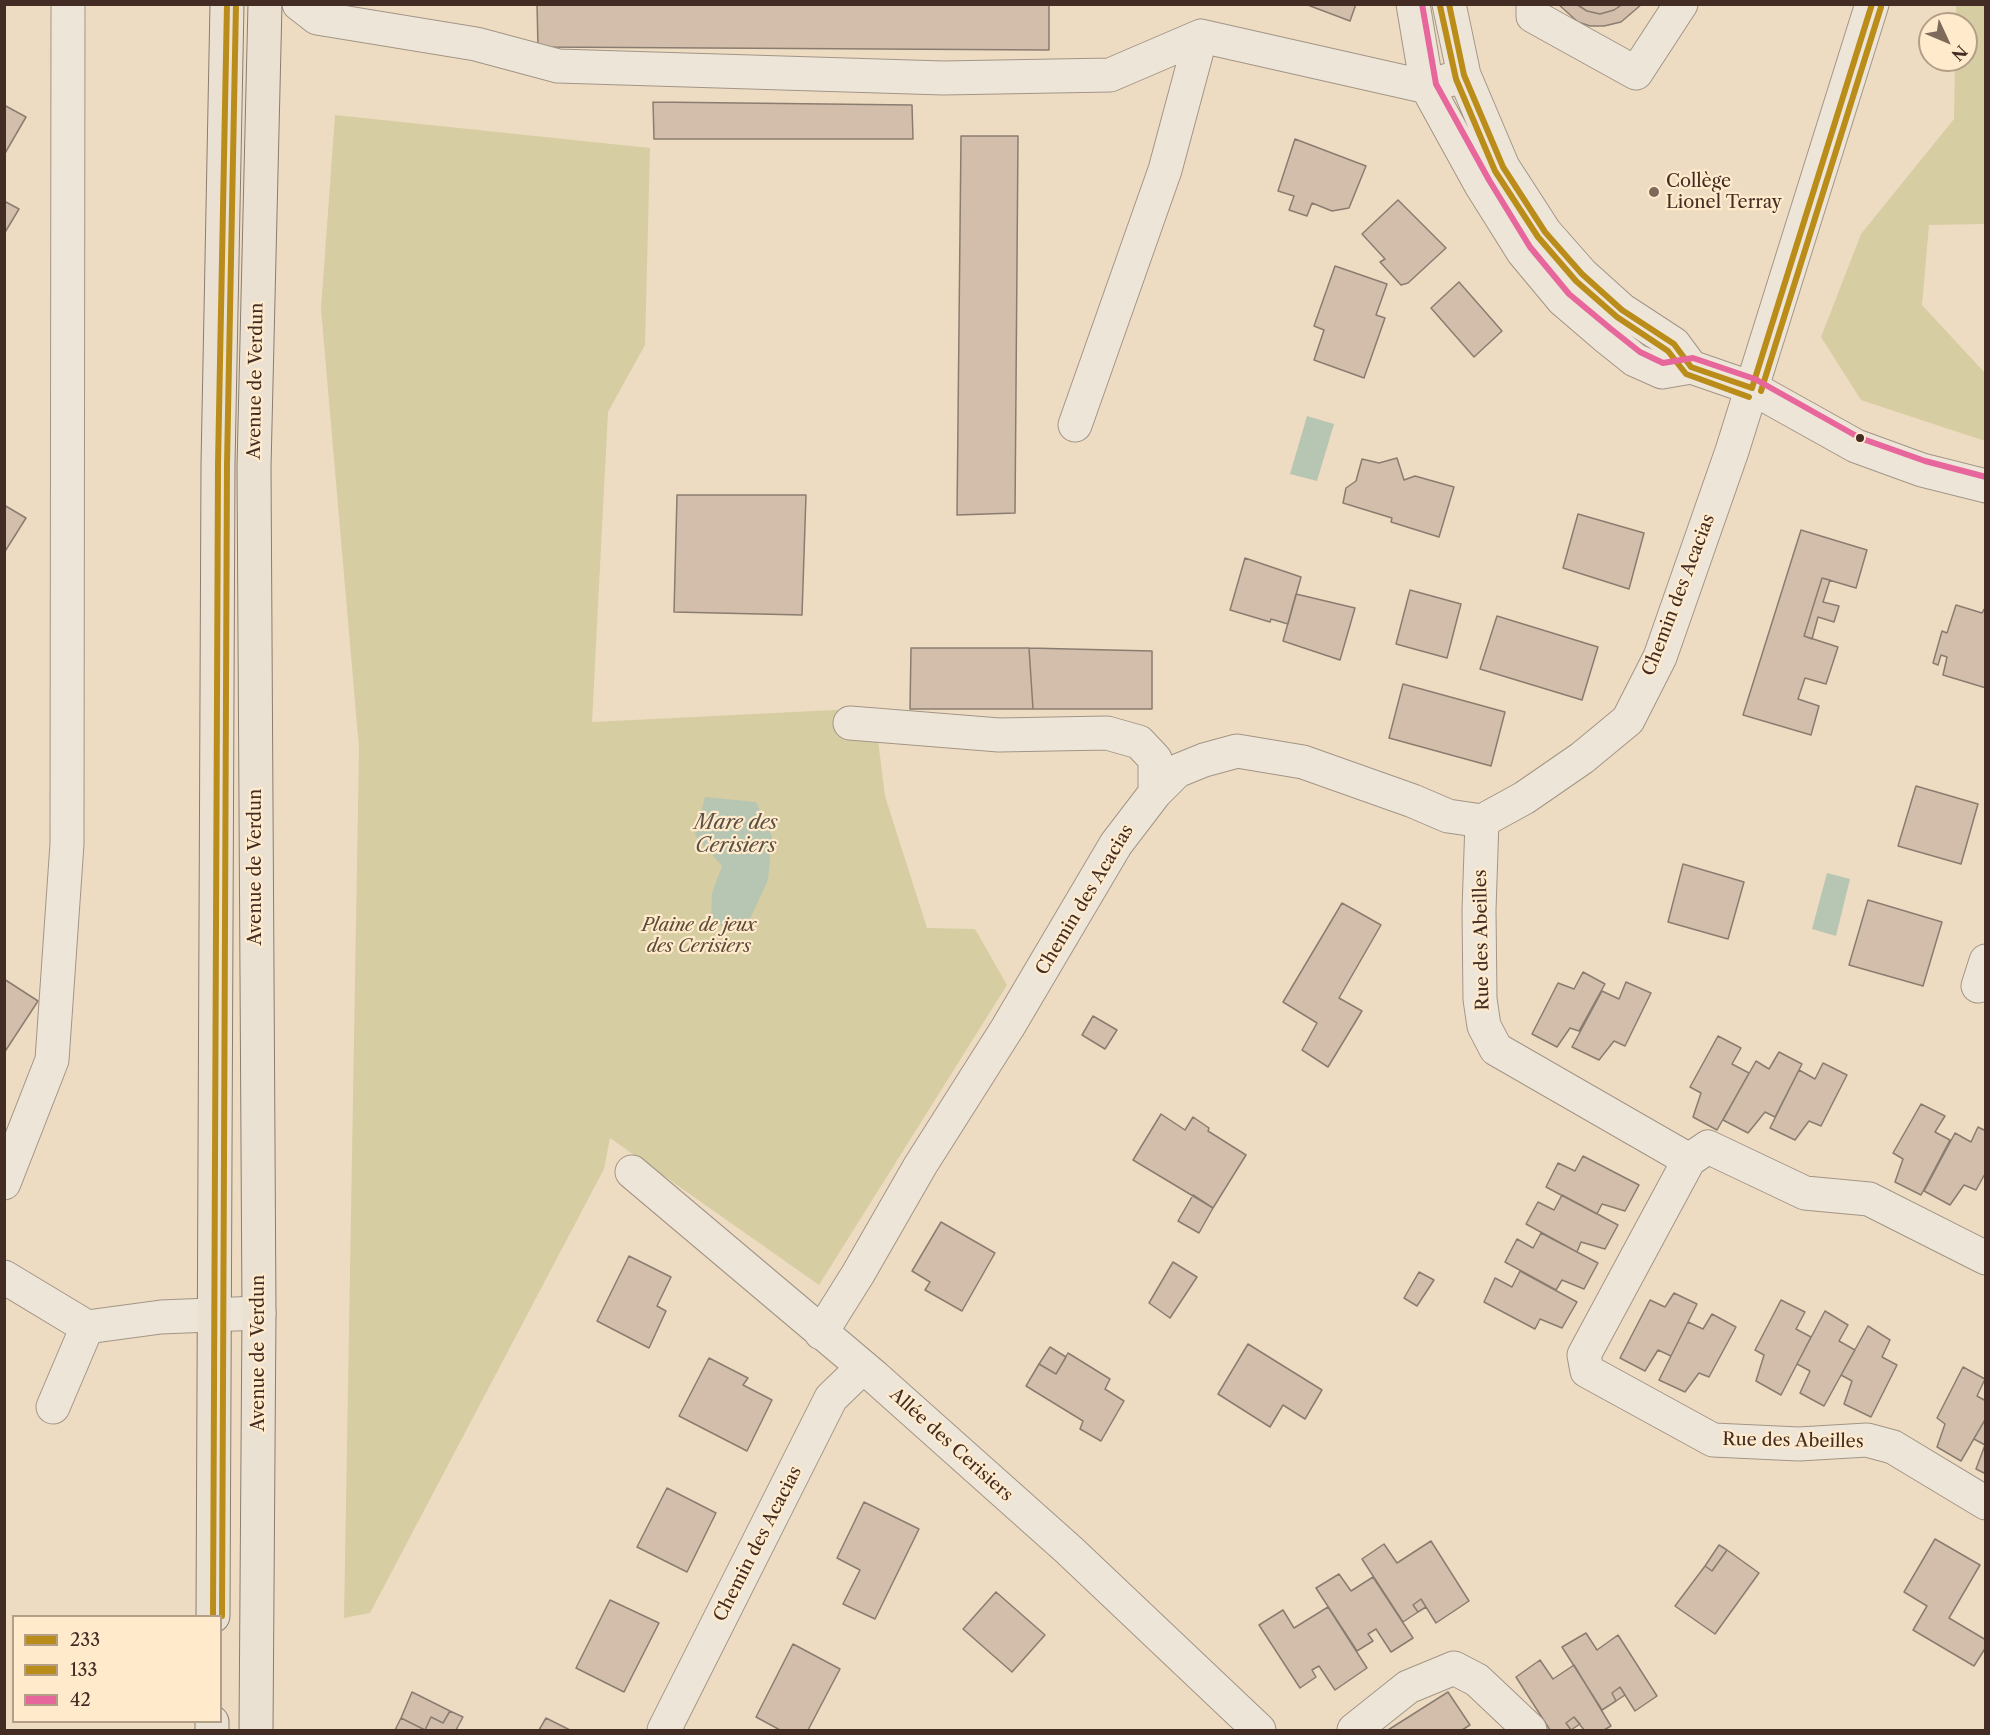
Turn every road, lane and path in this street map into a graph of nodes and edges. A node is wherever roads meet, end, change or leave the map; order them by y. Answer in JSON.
{"nodes":[{"id":1,"x":68,"y":4,"type":"edge"},
{"id":2,"x":227,"y":4,"type":"edge"},
{"id":3,"x":266,"y":4,"type":"edge"},
{"id":4,"x":299,"y":4,"type":"edge"},
{"id":5,"x":1413,"y":4,"type":"edge"},
{"id":6,"x":1449,"y":4,"type":"edge"},
{"id":7,"x":1533,"y":4,"type":"edge"},
{"id":8,"x":1681,"y":4,"type":"edge"},
{"id":9,"x":1872,"y":4,"type":"edge"},
{"id":10,"x":1201,"y":36,"type":"junction"},
{"id":11,"x":1464,"y":75,"type":"junction"},
{"id":12,"x":1427,"y":87,"type":"junction"},
{"id":13,"x":1691,"y":367,"type":"junction"},
{"id":14,"x":1752,"y":388,"type":"junction"},
{"id":15,"x":1075,"y":425,"type":"dead end"},
{"id":16,"x":1986,"y":486,"type":"edge"},
{"id":17,"x":850,"y":723,"type":"dead end"},
{"id":18,"x":1155,"y":794,"type":"junction"},
{"id":19,"x":1482,"y":821,"type":"junction"},
{"id":20,"x":1689,"y":1160,"type":"junction"},
{"id":21,"x":632,"y":1173,"type":"dead end"},
{"id":22,"x":4,"y":1184,"type":"edge"},
{"id":23,"x":1986,"y":1258,"type":"edge"},
{"id":24,"x":4,"y":1276,"type":"edge"},
{"id":25,"x":259,"y":1313,"type":"junction"},
{"id":26,"x":215,"y":1314,"type":"junction"},
{"id":27,"x":87,"y":1327,"type":"junction"},
{"id":28,"x":821,"y":1333,"type":"junction"},
{"id":29,"x":863,"y":1367,"type":"junction"},
{"id":30,"x":53,"y":1407,"type":"dead end"},
{"id":31,"x":1986,"y":1503,"type":"edge"},
{"id":32,"x":213,"y":1615,"type":"edge"},
{"id":33,"x":256,"y":1731,"type":"edge"},
{"id":34,"x":664,"y":1731,"type":"edge"},
{"id":35,"x":1259,"y":1731,"type":"edge"},
{"id":36,"x":1354,"y":1731,"type":"edge"},
{"id":37,"x":1530,"y":1731,"type":"edge"}],
"edges":[{"from":1,"to":22,"type":"street"},
{"from":2,"to":26,"type":"main road","name":"Avenue de Verdun"},
{"from":3,"to":25,"type":"main road","name":"Avenue de Verdun"},
{"from":4,"to":10,"type":"street"},
{"from":5,"to":12,"type":"street"},
{"from":6,"to":11,"type":"street"},
{"from":7,"to":8,"type":"street"},
{"from":9,"to":14,"type":"street","name":"Chemin des Acacias"},
{"from":10,"to":12,"type":"street"},
{"from":10,"to":15,"type":"street"},
{"from":11,"to":12,"type":"street"},
{"from":11,"to":13,"type":"street"},
{"from":12,"to":13,"type":"street"},
{"from":13,"to":14,"type":"street"},
{"from":14,"to":16,"type":"street"},
{"from":14,"to":19,"type":"street","name":"Chemin des Acacias"},
{"from":17,"to":18,"type":"street"},
{"from":18,"to":19,"type":"street","name":"Chemin des Acacias"},
{"from":18,"to":28,"type":"street","name":"Chemin des Acacias"},
{"from":19,"to":20,"type":"street","name":"Rue des Abeilles"},
{"from":20,"to":23,"type":"street"},
{"from":20,"to":31,"type":"street","name":"Rue des Abeilles"},
{"from":21,"to":28,"type":"street","name":"Allée des Cerisiers"},
{"from":24,"to":27,"type":"street"},
{"from":25,"to":26,"type":"street"},
{"from":25,"to":33,"type":"main road","name":"Avenue de Verdun"},
{"from":26,"to":27,"type":"street"},
{"from":26,"to":32,"type":"main road","name":"Avenue de Verdun"},
{"from":27,"to":30,"type":"street"},
{"from":28,"to":29,"type":"street","name":"Allée des Cerisiers"},
{"from":29,"to":34,"type":"street","name":"Chemin des Acacias"},
{"from":29,"to":35,"type":"street","name":"Allée des Cerisiers"},
{"from":36,"to":37,"type":"street"}]}
